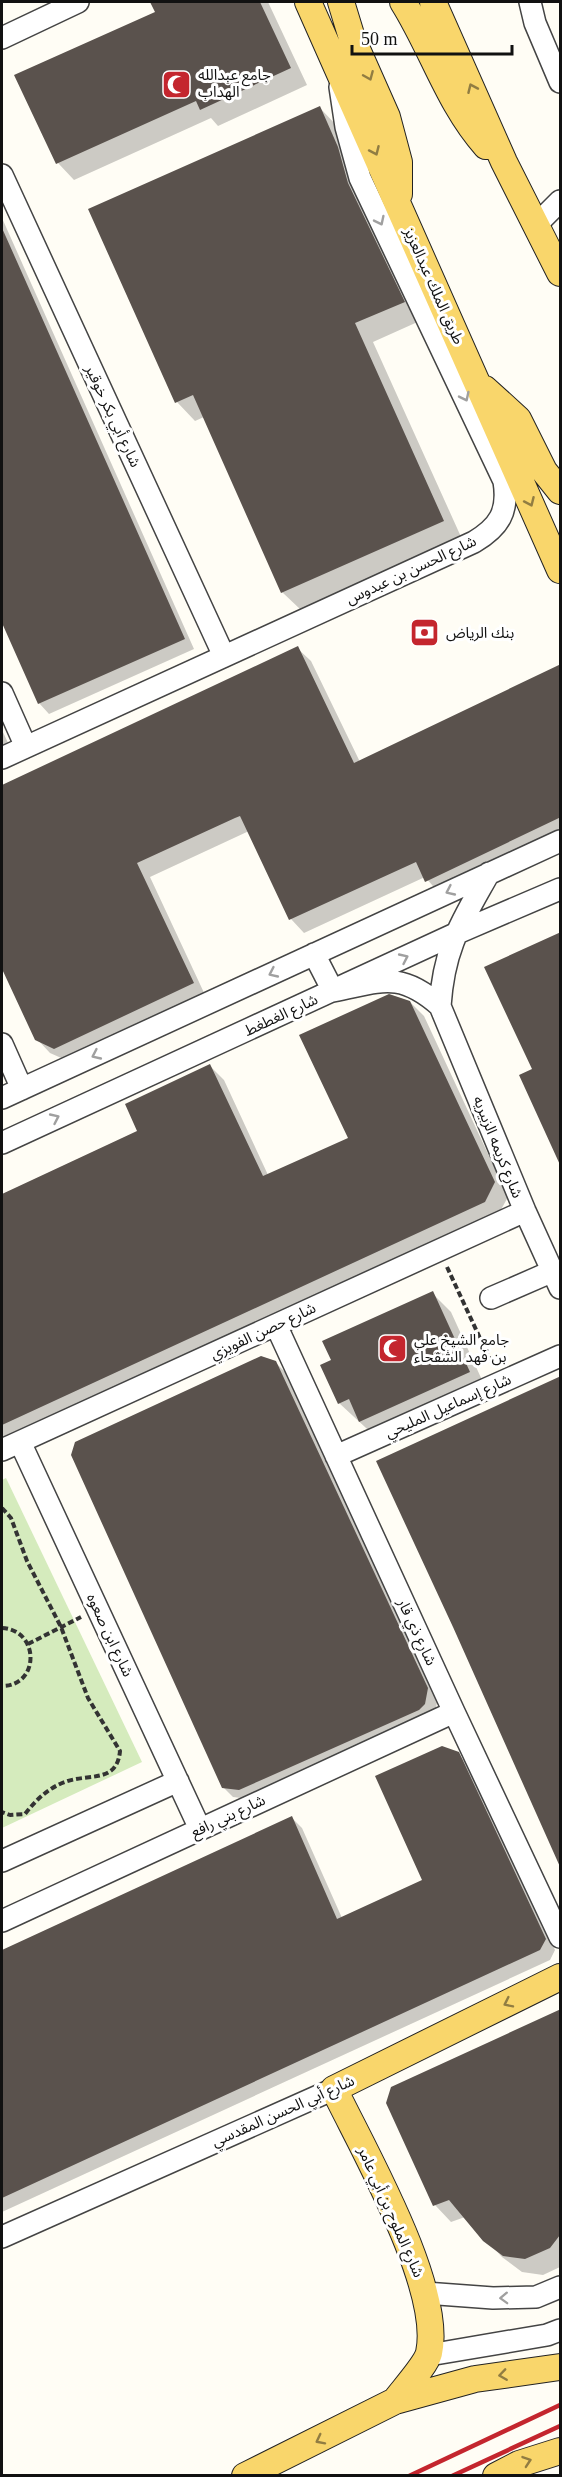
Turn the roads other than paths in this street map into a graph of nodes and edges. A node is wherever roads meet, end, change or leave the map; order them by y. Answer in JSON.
{"nodes":[{"id":1,"x":78,"y":2,"type":"edge"},
{"id":2,"x":308,"y":2,"type":"edge"},
{"id":3,"x":341,"y":2,"type":"edge"},
{"id":4,"x":403,"y":2,"type":"edge"},
{"id":5,"x":433,"y":2,"type":"edge"},
{"id":6,"x":530,"y":2,"type":"edge"},
{"id":7,"x":2,"y":38,"type":"edge"},
{"id":8,"x":337,"y":65,"type":"junction"},
{"id":9,"x":561,"y":82,"type":"edge"},
{"id":10,"x":504,"y":162,"type":"junction"},
{"id":11,"x":2,"y":176,"type":"edge"},
{"id":12,"x":561,"y":201,"type":"edge"},
{"id":13,"x":399,"y":207,"type":"junction"},
{"id":14,"x":537,"y":224,"type":"junction"},
{"id":15,"x":561,"y":273,"type":"edge"},
{"id":16,"x":478,"y":383,"type":"junction"},
{"id":17,"x":561,"y":491,"type":"edge"},
{"id":18,"x":561,"y":570,"type":"edge"},
{"id":19,"x":224,"y":656,"type":"junction"},
{"id":20,"x":2,"y":693,"type":"edge"},
{"id":21,"x":26,"y":747,"type":"junction"},
{"id":22,"x":2,"y":758,"type":"edge"},
{"id":23,"x":557,"y":846,"type":"edge"},
{"id":24,"x":489,"y":873,"type":"junction"},
{"id":25,"x":561,"y":889,"type":"edge"},
{"id":26,"x":455,"y":934,"type":"junction"},
{"id":27,"x":314,"y":954,"type":"junction"},
{"id":28,"x":333,"y":991,"type":"junction"},
{"id":29,"x":440,"y":1006,"type":"junction"},
{"id":30,"x":2,"y":1044,"type":"edge"},
{"id":31,"x":22,"y":1089,"type":"junction"},
{"id":32,"x":2,"y":1098,"type":"edge"},
{"id":33,"x":2,"y":1143,"type":"edge"},
{"id":34,"x":525,"y":1211,"type":"junction"},
{"id":35,"x":557,"y":1279,"type":"edge"},
{"id":36,"x":491,"y":1298,"type":"dead end"},
{"id":37,"x":276,"y":1325,"type":"junction"},
{"id":38,"x":561,"y":1356,"type":"edge"},
{"id":39,"x":11,"y":1446,"type":"edge"},
{"id":40,"x":336,"y":1456,"type":"junction"},
{"id":41,"x":454,"y":1712,"type":"junction"},
{"id":42,"x":178,"y":1781,"type":"junction"},
{"id":43,"x":200,"y":1829,"type":"junction"},
{"id":44,"x":2,"y":1861,"type":"edge"},
{"id":45,"x":2,"y":1918,"type":"edge"},
{"id":46,"x":561,"y":1937,"type":"edge"},
{"id":47,"x":561,"y":1977,"type":"edge"},
{"id":48,"x":334,"y":2089,"type":"junction"},
{"id":49,"x":2,"y":2237,"type":"edge"},
{"id":50,"x":561,"y":2287,"type":"edge"},
{"id":51,"x":426,"y":2293,"type":"junction"},
{"id":52,"x":561,"y":2330,"type":"edge"},
{"id":53,"x":429,"y":2355,"type":"junction"},
{"id":54,"x":561,"y":2367,"type":"edge"},
{"id":55,"x":395,"y":2401,"type":"junction"},
{"id":56,"x":561,"y":2451,"type":"edge"},
{"id":57,"x":245,"y":2475,"type":"edge"},
{"id":58,"x":496,"y":2475,"type":"edge"}],
"edges":[{"from":1,"to":7,"type":"street"},
{"from":2,"to":8,"type":"main road","name":"طريق الملك عبدالعزيز"},
{"from":3,"to":13,"type":"main road","one_way":true},
{"from":4,"to":10,"type":"main road"},
{"from":10,"to":5,"type":"main road","one_way":true},
{"from":6,"to":9,"type":"street"},
{"from":8,"to":13,"type":"main road","name":"طريق الملك عبدالعزيز","one_way":true},
{"from":8,"to":19,"type":"street","name":"شارع الحسن بن عبدوس","one_way":true},
{"from":10,"to":14,"type":"main road"},
{"from":11,"to":19,"type":"street","name":"شارع أبي بكر خوقير"},
{"from":12,"to":14,"type":"street"},
{"from":13,"to":16,"type":"main road","name":"طريق الملك عبدالعزيز"},
{"from":14,"to":15,"type":"main road"},
{"from":16,"to":17,"type":"main road"},
{"from":16,"to":18,"type":"main road","name":"طريق الملك عبدالعزيز","one_way":true},
{"from":19,"to":21,"type":"street","name":"شارع الحسن بن عبدوس"},
{"from":20,"to":21,"type":"street"},
{"from":21,"to":22,"type":"street","name":"شارع الحسن بن عبدوس"},
{"from":23,"to":24,"type":"street"},
{"from":24,"to":26,"type":"street","name":"شارع كريمه الزبيريه"},
{"from":24,"to":27,"type":"street","one_way":true},
{"from":25,"to":26,"type":"street","name":"شارع الغطغط"},
{"from":28,"to":26,"type":"street","name":"شارع الغطغط","one_way":true},
{"from":26,"to":29,"type":"street","name":"شارع كريمه الزبيريه"},
{"from":27,"to":28,"type":"street"},
{"from":27,"to":31,"type":"street","one_way":true},
{"from":28,"to":29,"type":"street","name":"شارع كريمه الزبيريه"},
{"from":33,"to":28,"type":"street","name":"شارع الغطغط","one_way":true},
{"from":29,"to":34,"type":"street","name":"شارع كريمه الزبيريه"},
{"from":30,"to":31,"type":"street"},
{"from":31,"to":32,"type":"street"},
{"from":34,"to":35,"type":"street","name":"شارع كريمه الزبيريه"},
{"from":34,"to":37,"type":"street","name":"شارع حصن الفويزي"},
{"from":35,"to":36,"type":"street"},
{"from":37,"to":39,"type":"street","name":"شارع حصن الفويزي"},
{"from":37,"to":40,"type":"street","name":"شارع ذي قار"},
{"from":38,"to":40,"type":"street","name":"شارع إسماعيل المليحي"},
{"from":39,"to":42,"type":"street","name":"شارع ابن صعوه"},
{"from":40,"to":41,"type":"street","name":"شارع ذي قار"},
{"from":41,"to":43,"type":"street","name":"شارع بني رافع"},
{"from":41,"to":46,"type":"street","name":"شارع ذي قار"},
{"from":42,"to":43,"type":"street","name":"شارع ابن صعوه"},
{"from":42,"to":44,"type":"street"},
{"from":43,"to":45,"type":"street","name":"شارع بني رافع"},
{"from":47,"to":48,"type":"main road","name":"شارع أبي الحسن المقدسي","one_way":true},
{"from":48,"to":49,"type":"street","name":"شارع أبي الحسن المقدسي"},
{"from":48,"to":51,"type":"main road","name":"شارع الملوح بن أبي عامر"},
{"from":50,"to":51,"type":"street","one_way":true},
{"from":51,"to":53,"type":"main road","name":"شارع الملوح بن أبي عامر"},
{"from":52,"to":53,"type":"street"},
{"from":53,"to":55,"type":"main road"},
{"from":54,"to":55,"type":"main road","one_way":true},
{"from":55,"to":57,"type":"main road","one_way":true},
{"from":58,"to":56,"type":"main road","one_way":true}]}
